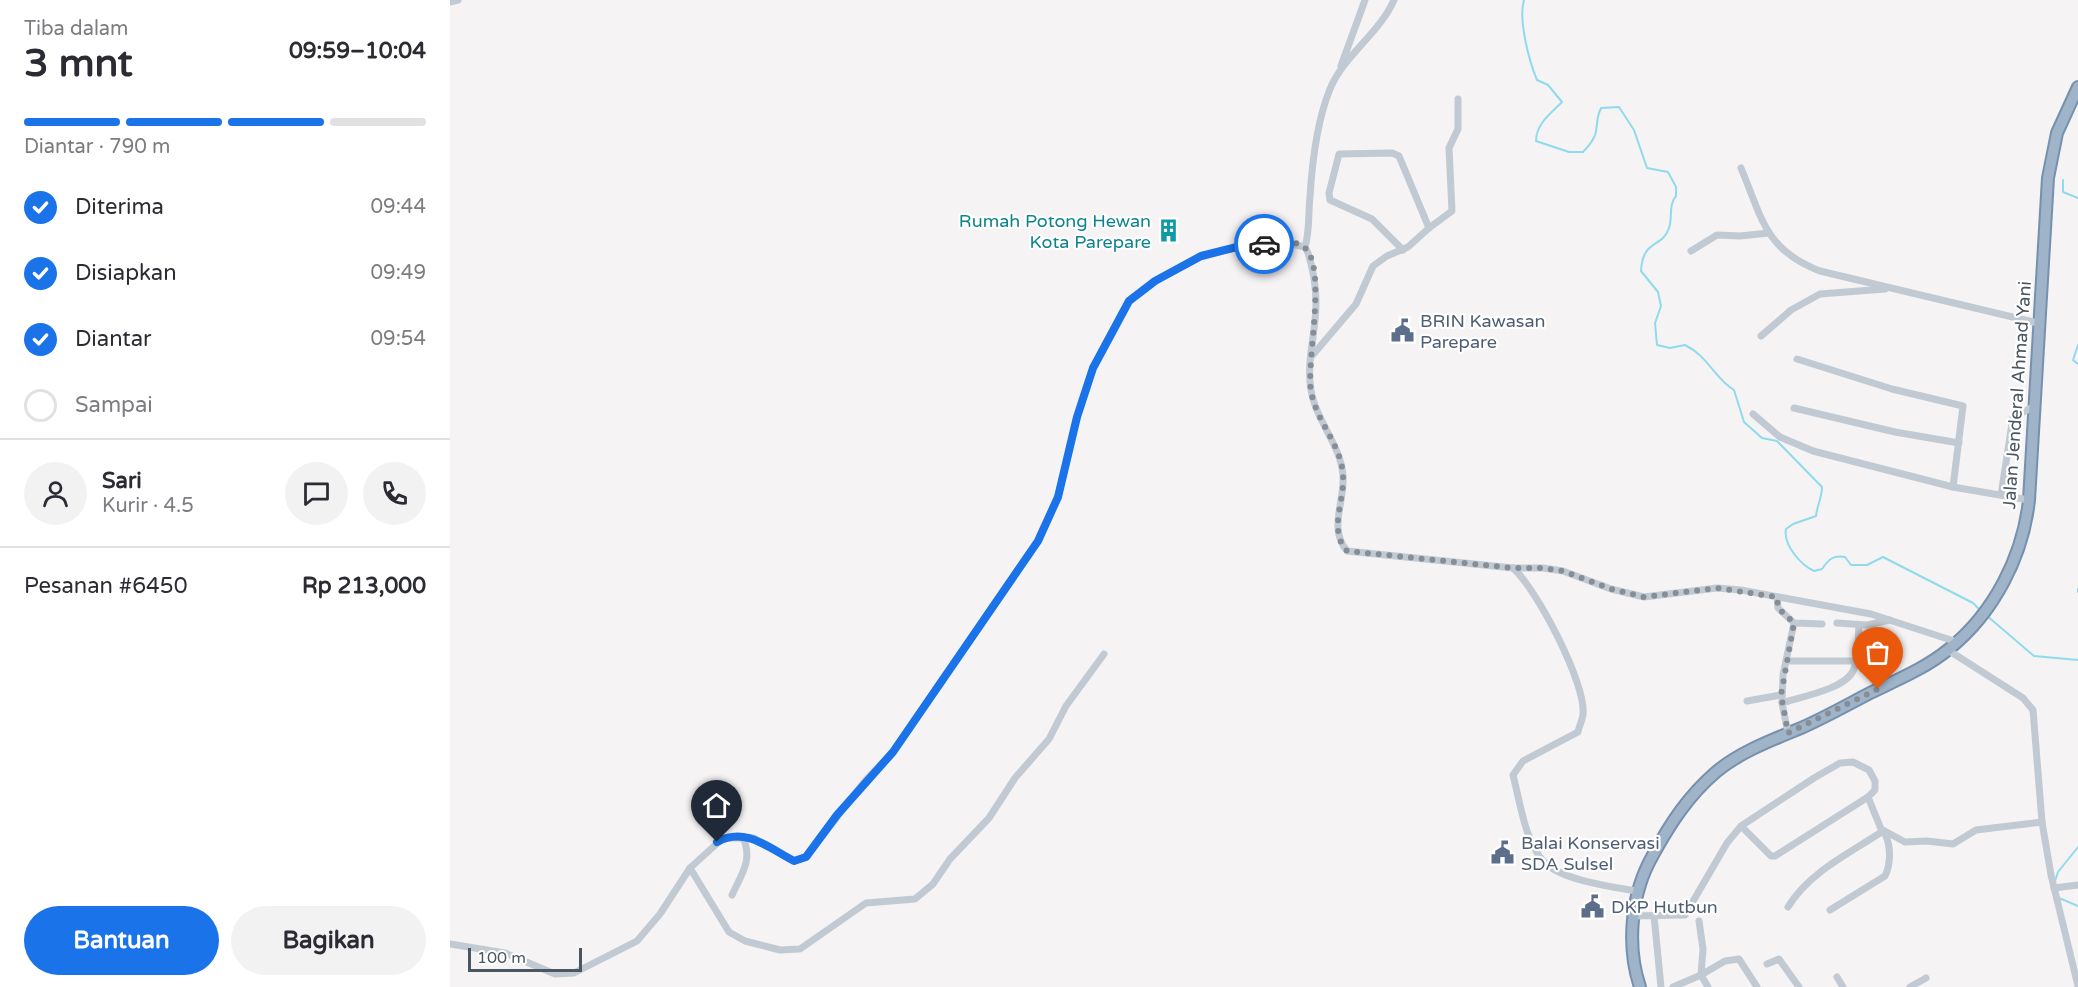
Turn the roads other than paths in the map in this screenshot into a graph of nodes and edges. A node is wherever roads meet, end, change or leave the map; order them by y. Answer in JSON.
{"nodes":[{"id":1,"x":458,"y":0,"type":"edge"},
{"id":2,"x":1365,"y":0,"type":"edge"},
{"id":3,"x":1394,"y":0,"type":"edge"},
{"id":4,"x":450,"y":2,"type":"edge"},
{"id":5,"x":1340,"y":68,"type":"junction"},
{"id":6,"x":2078,"y":87,"type":"edge"},
{"id":7,"x":1458,"y":99,"type":"dead end"},
{"id":8,"x":1741,"y":168,"type":"dead end"},
{"id":9,"x":1429,"y":228,"type":"junction"},
{"id":10,"x":1769,"y":232,"type":"junction"},
{"id":11,"x":1305,"y":247,"type":"junction"},
{"id":12,"x":1403,"y":250,"type":"junction"},
{"id":13,"x":1691,"y":251,"type":"dead end"},
{"id":14,"x":1890,"y":288,"type":"junction"},
{"id":15,"x":2038,"y":323,"type":"junction"},
{"id":16,"x":1761,"y":336,"type":"dead end"},
{"id":17,"x":1311,"y":357,"type":"junction"},
{"id":18,"x":1797,"y":359,"type":"dead end"},
{"id":19,"x":2033,"y":407,"type":"junction"},
{"id":20,"x":1794,"y":408,"type":"dead end"},
{"id":21,"x":1753,"y":414,"type":"dead end"},
{"id":22,"x":1959,"y":443,"type":"junction"},
{"id":23,"x":1953,"y":487,"type":"junction"},
{"id":24,"x":2001,"y":495,"type":"junction"},
{"id":25,"x":2029,"y":500,"type":"junction"},
{"id":26,"x":1513,"y":568,"type":"junction"},
{"id":27,"x":1777,"y":597,"type":"junction"},
{"id":28,"x":1892,"y":620,"type":"junction"},
{"id":29,"x":1794,"y":623,"type":"junction"},
{"id":30,"x":1837,"y":623,"type":"dead end"},
{"id":31,"x":1822,"y":624,"type":"dead end"},
{"id":32,"x":1859,"y":624,"type":"junction"},
{"id":33,"x":1953,"y":646,"type":"junction"},
{"id":34,"x":1104,"y":654,"type":"dead end"},
{"id":35,"x":1786,"y":661,"type":"junction"},
{"id":36,"x":1855,"y":661,"type":"junction"},
{"id":37,"x":1781,"y":699,"type":"junction"},
{"id":38,"x":1747,"y":701,"type":"dead end"},
{"id":39,"x":1788,"y":733,"type":"junction"},
{"id":40,"x":1868,"y":797,"type":"junction"},
{"id":41,"x":2042,"y":822,"type":"junction"},
{"id":42,"x":1741,"y":826,"type":"junction"},
{"id":43,"x":1883,"y":831,"type":"junction"},
{"id":44,"x":743,"y":837,"type":"junction"},
{"id":45,"x":690,"y":868,"type":"junction"},
{"id":46,"x":2078,"y":885,"type":"edge"},
{"id":47,"x":2054,"y":888,"type":"junction"},
{"id":48,"x":1636,"y":891,"type":"junction"},
{"id":49,"x":732,"y":895,"type":"dead end"},
{"id":50,"x":1788,"y":907,"type":"dead end"},
{"id":51,"x":1830,"y":910,"type":"dead end"},
{"id":52,"x":1634,"y":916,"type":"junction"},
{"id":53,"x":1654,"y":916,"type":"junction"},
{"id":54,"x":1699,"y":921,"type":"dead end"},
{"id":55,"x":450,"y":944,"type":"edge"},
{"id":56,"x":1767,"y":964,"type":"dead end"},
{"id":57,"x":1701,"y":975,"type":"junction"},
{"id":58,"x":1837,"y":977,"type":"dead end"},
{"id":59,"x":1926,"y":978,"type":"dead end"},
{"id":60,"x":2078,"y":986,"type":"edge"},
{"id":61,"x":1640,"y":987,"type":"edge"},
{"id":62,"x":1661,"y":987,"type":"edge"},
{"id":63,"x":1673,"y":987,"type":"edge"},
{"id":64,"x":1708,"y":987,"type":"edge"},
{"id":65,"x":1757,"y":987,"type":"edge"},
{"id":66,"x":1799,"y":987,"type":"edge"},
{"id":67,"x":1843,"y":987,"type":"edge"},
{"id":68,"x":1910,"y":987,"type":"edge"}],
"edges":[{"from":1,"to":4,"type":"street"},
{"from":2,"to":5,"type":"street"},
{"from":3,"to":5,"type":"street"},
{"from":5,"to":11,"type":"street"},
{"from":6,"to":15,"type":"highway","name":"Jalan Jenderal Ahmad Yani"},
{"from":7,"to":9,"type":"street"},
{"from":8,"to":10,"type":"street"},
{"from":9,"to":12,"type":"street"},
{"from":9,"to":12,"type":"street"},
{"from":10,"to":13,"type":"street"},
{"from":10,"to":14,"type":"street"},
{"from":11,"to":17,"type":"street"},
{"from":11,"to":44,"type":"street"},
{"from":12,"to":17,"type":"street"},
{"from":14,"to":15,"type":"street"},
{"from":14,"to":16,"type":"street"},
{"from":15,"to":19,"type":"highway","name":"Jalan Jenderal Ahmad Yani"},
{"from":17,"to":26,"type":"street"},
{"from":18,"to":22,"type":"street"},
{"from":19,"to":24,"type":"street"},
{"from":19,"to":25,"type":"highway","name":"Jalan Jenderal Ahmad Yani"},
{"from":20,"to":22,"type":"street"},
{"from":21,"to":23,"type":"street"},
{"from":22,"to":23,"type":"street"},
{"from":23,"to":24,"type":"street"},
{"from":24,"to":25,"type":"street"},
{"from":25,"to":33,"type":"highway","name":"Jalan Jenderal Ahmad Yani"},
{"from":26,"to":27,"type":"street"},
{"from":26,"to":48,"type":"street"},
{"from":27,"to":28,"type":"street"},
{"from":27,"to":29,"type":"street"},
{"from":28,"to":32,"type":"street"},
{"from":28,"to":33,"type":"street"},
{"from":29,"to":31,"type":"street"},
{"from":29,"to":35,"type":"street"},
{"from":30,"to":32,"type":"street"},
{"from":32,"to":36,"type":"street"},
{"from":33,"to":39,"type":"highway","name":"Jalan Jenderal Ahmad Yani"},
{"from":33,"to":41,"type":"street"},
{"from":34,"to":45,"type":"street"},
{"from":35,"to":36,"type":"street"},
{"from":35,"to":37,"type":"street"},
{"from":36,"to":37,"type":"street"},
{"from":37,"to":38,"type":"street"},
{"from":37,"to":39,"type":"street"},
{"from":39,"to":48,"type":"highway","name":"Jalan Jenderal Ahmad Yani"},
{"from":40,"to":42,"type":"street"},
{"from":40,"to":42,"type":"street"},
{"from":40,"to":43,"type":"street"},
{"from":41,"to":43,"type":"street"},
{"from":41,"to":47,"type":"street"},
{"from":42,"to":53,"type":"street"},
{"from":43,"to":50,"type":"street"},
{"from":43,"to":51,"type":"street"},
{"from":44,"to":45,"type":"street"},
{"from":44,"to":49,"type":"street"},
{"from":45,"to":55,"type":"street"},
{"from":46,"to":47,"type":"street"},
{"from":47,"to":60,"type":"street"},
{"from":48,"to":52,"type":"highway","name":"Jalan Jenderal Ahmad Yani"},
{"from":52,"to":53,"type":"street"},
{"from":52,"to":61,"type":"highway","name":"Jalan Jenderal Ahmad Yani"},
{"from":53,"to":62,"type":"street"},
{"from":54,"to":57,"type":"street"},
{"from":56,"to":66,"type":"street"},
{"from":57,"to":63,"type":"street"},
{"from":57,"to":64,"type":"street"},
{"from":57,"to":65,"type":"street"},
{"from":58,"to":67,"type":"street"},
{"from":59,"to":68,"type":"street"}]}
